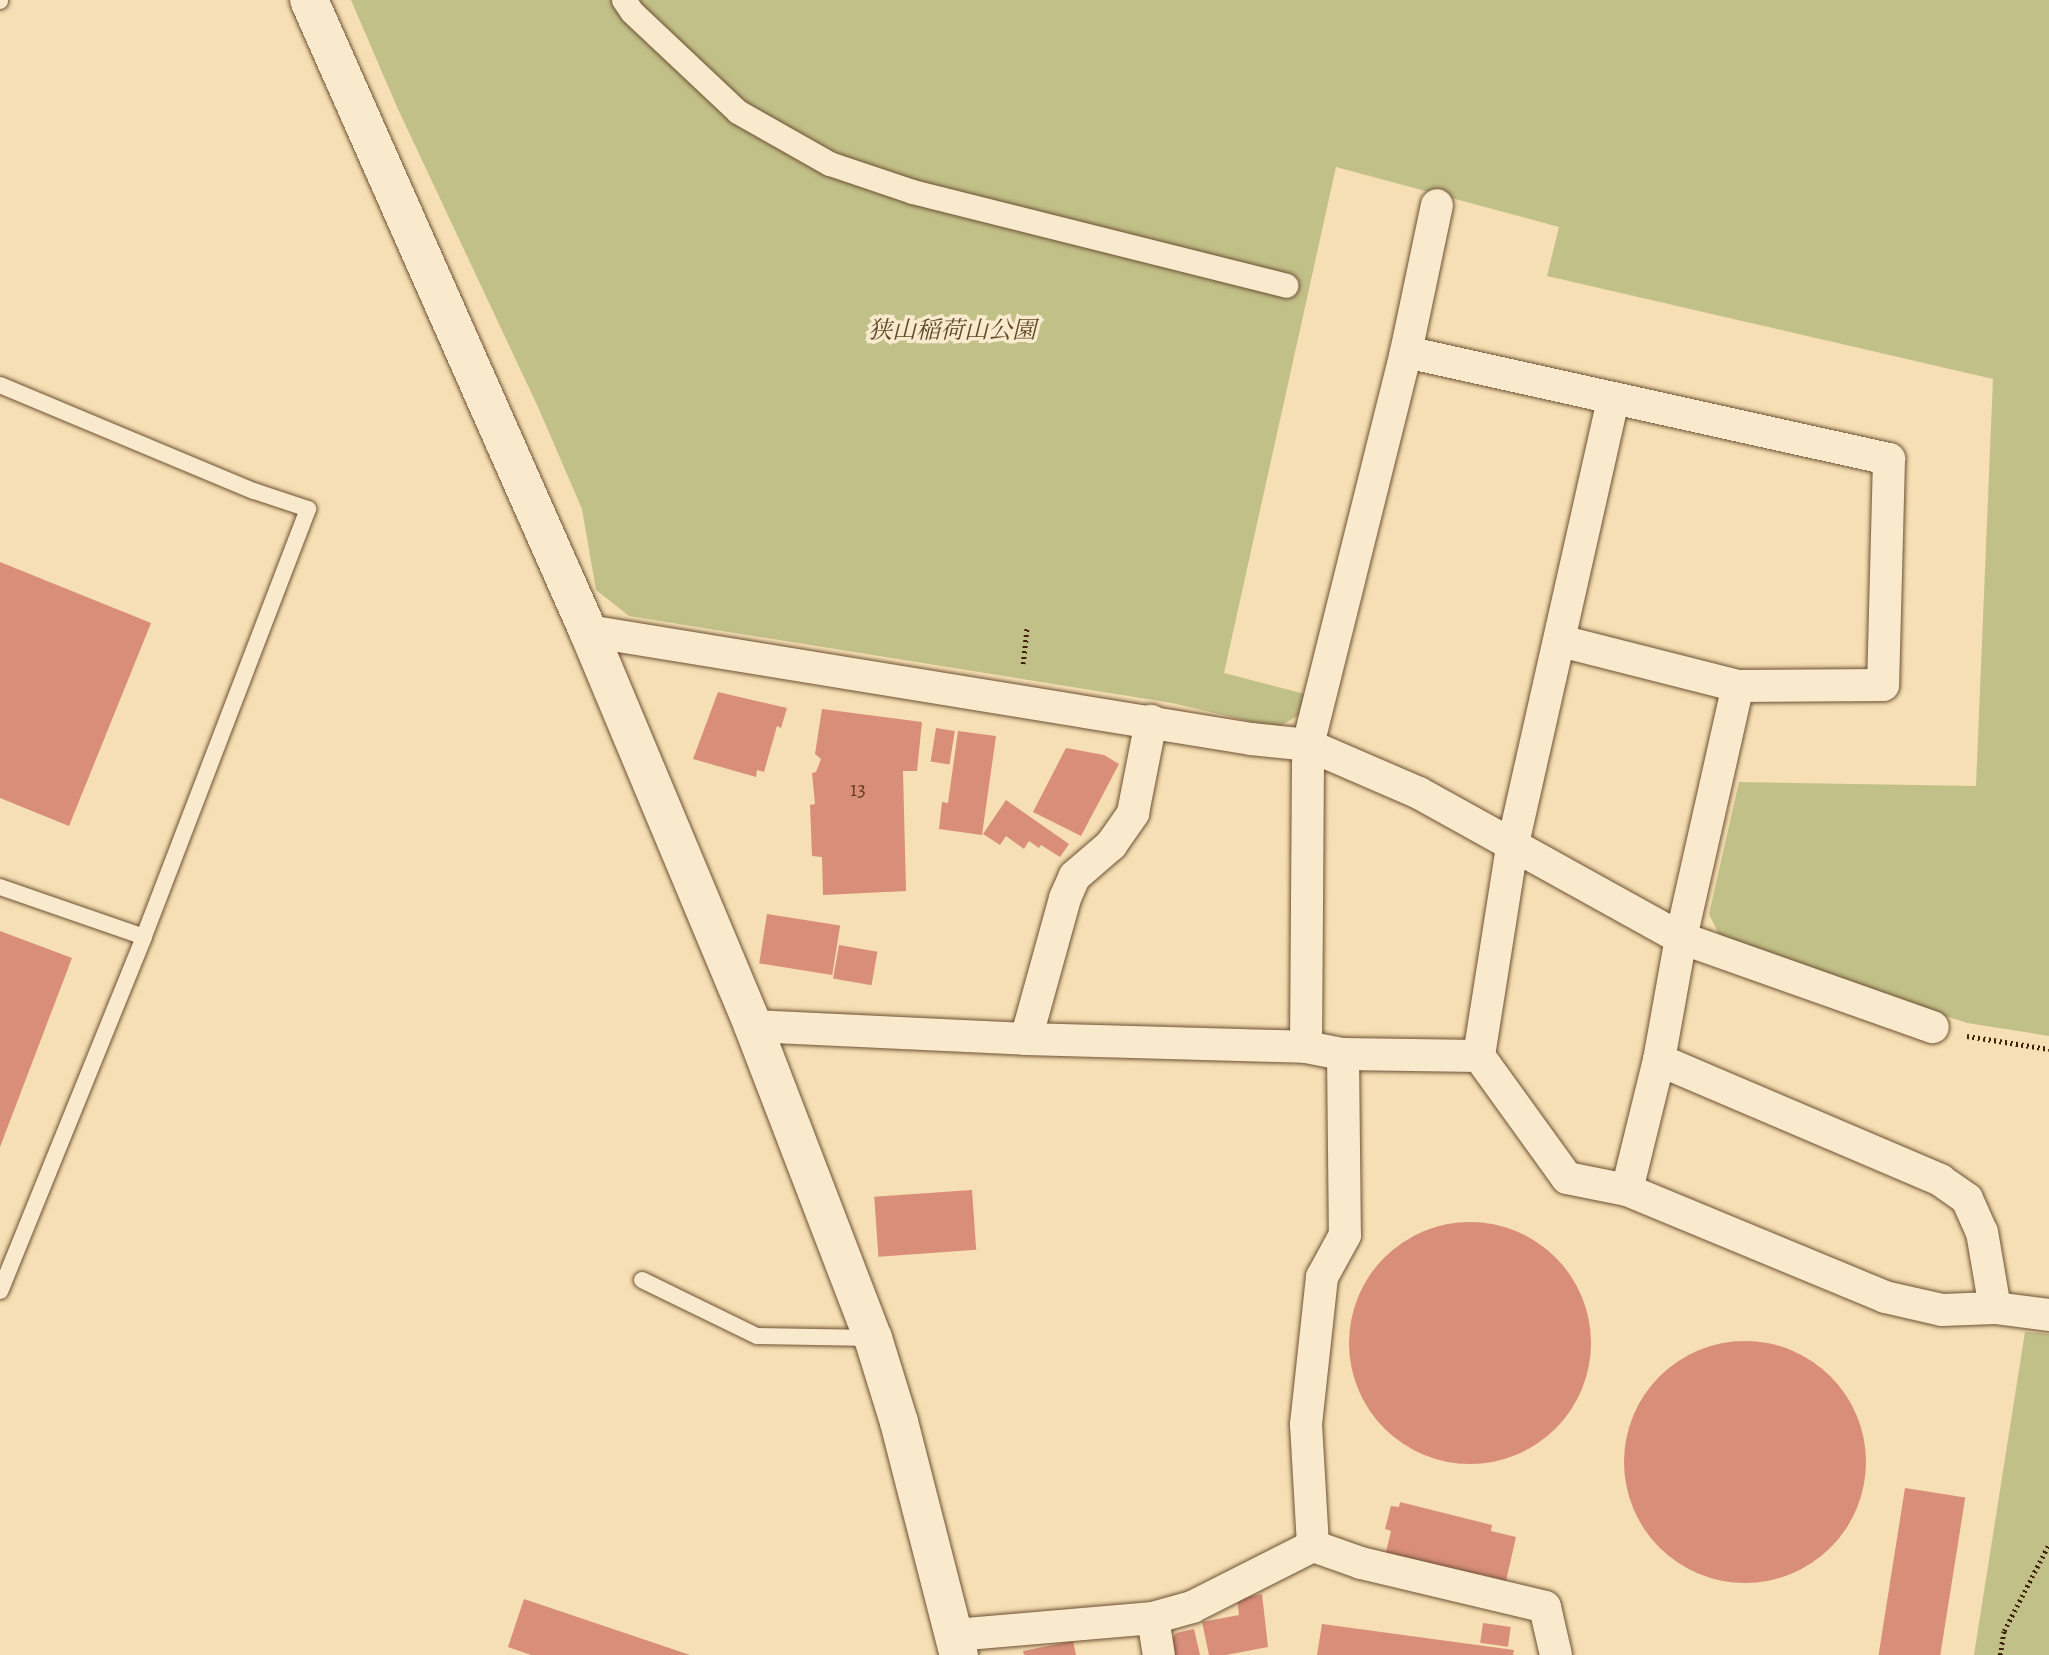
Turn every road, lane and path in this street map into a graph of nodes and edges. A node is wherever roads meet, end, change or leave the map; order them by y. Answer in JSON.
{"nodes":[{"id":1,"x":309,"y":0,"type":"edge"},
{"id":2,"x":624,"y":0,"type":"edge"},
{"id":3,"x":1437,"y":205,"type":"dead end"},
{"id":4,"x":1286,"y":286,"type":"dead end"},
{"id":5,"x":1406,"y":352,"type":"junction"},
{"id":6,"x":0,"y":385,"type":"edge"},
{"id":7,"x":1613,"y":400,"type":"junction"},
{"id":8,"x":1027,"y":626,"type":"dead end"},
{"id":9,"x":588,"y":631,"type":"junction"},
{"id":10,"x":1560,"y":641,"type":"junction"},
{"id":11,"x":1023,"y":666,"type":"dead end"},
{"id":12,"x":1738,"y":686,"type":"junction"},
{"id":13,"x":1151,"y":721,"type":"junction"},
{"id":14,"x":1308,"y":745,"type":"junction"},
{"id":15,"x":1512,"y":847,"type":"junction"},
{"id":16,"x":0,"y":887,"type":"edge"},
{"id":17,"x":144,"y":937,"type":"junction"},
{"id":18,"x":1681,"y":938,"type":"junction"},
{"id":19,"x":753,"y":1026,"type":"junction"},
{"id":20,"x":1933,"y":1027,"type":"joint"},
{"id":21,"x":1026,"y":1039,"type":"junction"},
{"id":22,"x":1306,"y":1047,"type":"junction"},
{"id":23,"x":2049,"y":1049,"type":"edge"},
{"id":24,"x":1343,"y":1054,"type":"junction"},
{"id":25,"x":1479,"y":1056,"type":"junction"},
{"id":26,"x":1659,"y":1060,"type":"junction"},
{"id":27,"x":1627,"y":1189,"type":"junction"},
{"id":28,"x":642,"y":1280,"type":"dead end"},
{"id":29,"x":0,"y":1291,"type":"edge"},
{"id":30,"x":1995,"y":1308,"type":"junction"},
{"id":31,"x":2049,"y":1315,"type":"edge"},
{"id":32,"x":873,"y":1338,"type":"junction"},
{"id":33,"x":2049,"y":1544,"type":"edge"},
{"id":34,"x":1313,"y":1546,"type":"junction"},
{"id":35,"x":1153,"y":1618,"type":"junction"},
{"id":36,"x":957,"y":1645,"type":"edge"},
{"id":37,"x":1159,"y":1655,"type":"edge"},
{"id":38,"x":1556,"y":1655,"type":"edge"},
{"id":39,"x":2000,"y":1655,"type":"edge"}],
"edges":[{"from":1,"to":9,"type":"street"},
{"from":2,"to":4,"type":"street"},
{"from":3,"to":5,"type":"street"},
{"from":5,"to":7,"type":"street"},
{"from":5,"to":14,"type":"street"},
{"from":6,"to":17,"type":"lane"},
{"from":7,"to":10,"type":"street"},
{"from":7,"to":12,"type":"street"},
{"from":8,"to":11,"type":"path"},
{"from":9,"to":13,"type":"street"},
{"from":9,"to":19,"type":"street"},
{"from":10,"to":12,"type":"street"},
{"from":10,"to":15,"type":"street"},
{"from":12,"to":18,"type":"street"},
{"from":13,"to":14,"type":"street"},
{"from":13,"to":21,"type":"street"},
{"from":14,"to":15,"type":"street"},
{"from":14,"to":22,"type":"street"},
{"from":15,"to":18,"type":"street"},
{"from":15,"to":25,"type":"street"},
{"from":16,"to":17,"type":"lane"},
{"from":17,"to":29,"type":"lane"},
{"from":18,"to":20,"type":"street"},
{"from":18,"to":26,"type":"street"},
{"from":19,"to":21,"type":"street"},
{"from":19,"to":32,"type":"street"},
{"from":20,"to":23,"type":"path"},
{"from":21,"to":22,"type":"street"},
{"from":22,"to":24,"type":"street"},
{"from":24,"to":25,"type":"street"},
{"from":24,"to":34,"type":"street"},
{"from":25,"to":27,"type":"street"},
{"from":26,"to":27,"type":"street"},
{"from":26,"to":30,"type":"street"},
{"from":27,"to":30,"type":"street"},
{"from":28,"to":32,"type":"lane"},
{"from":30,"to":31,"type":"street"},
{"from":32,"to":36,"type":"street"},
{"from":33,"to":39,"type":"path"},
{"from":34,"to":35,"type":"street"},
{"from":34,"to":38,"type":"street"},
{"from":35,"to":36,"type":"street"},
{"from":35,"to":37,"type":"street"}]}
